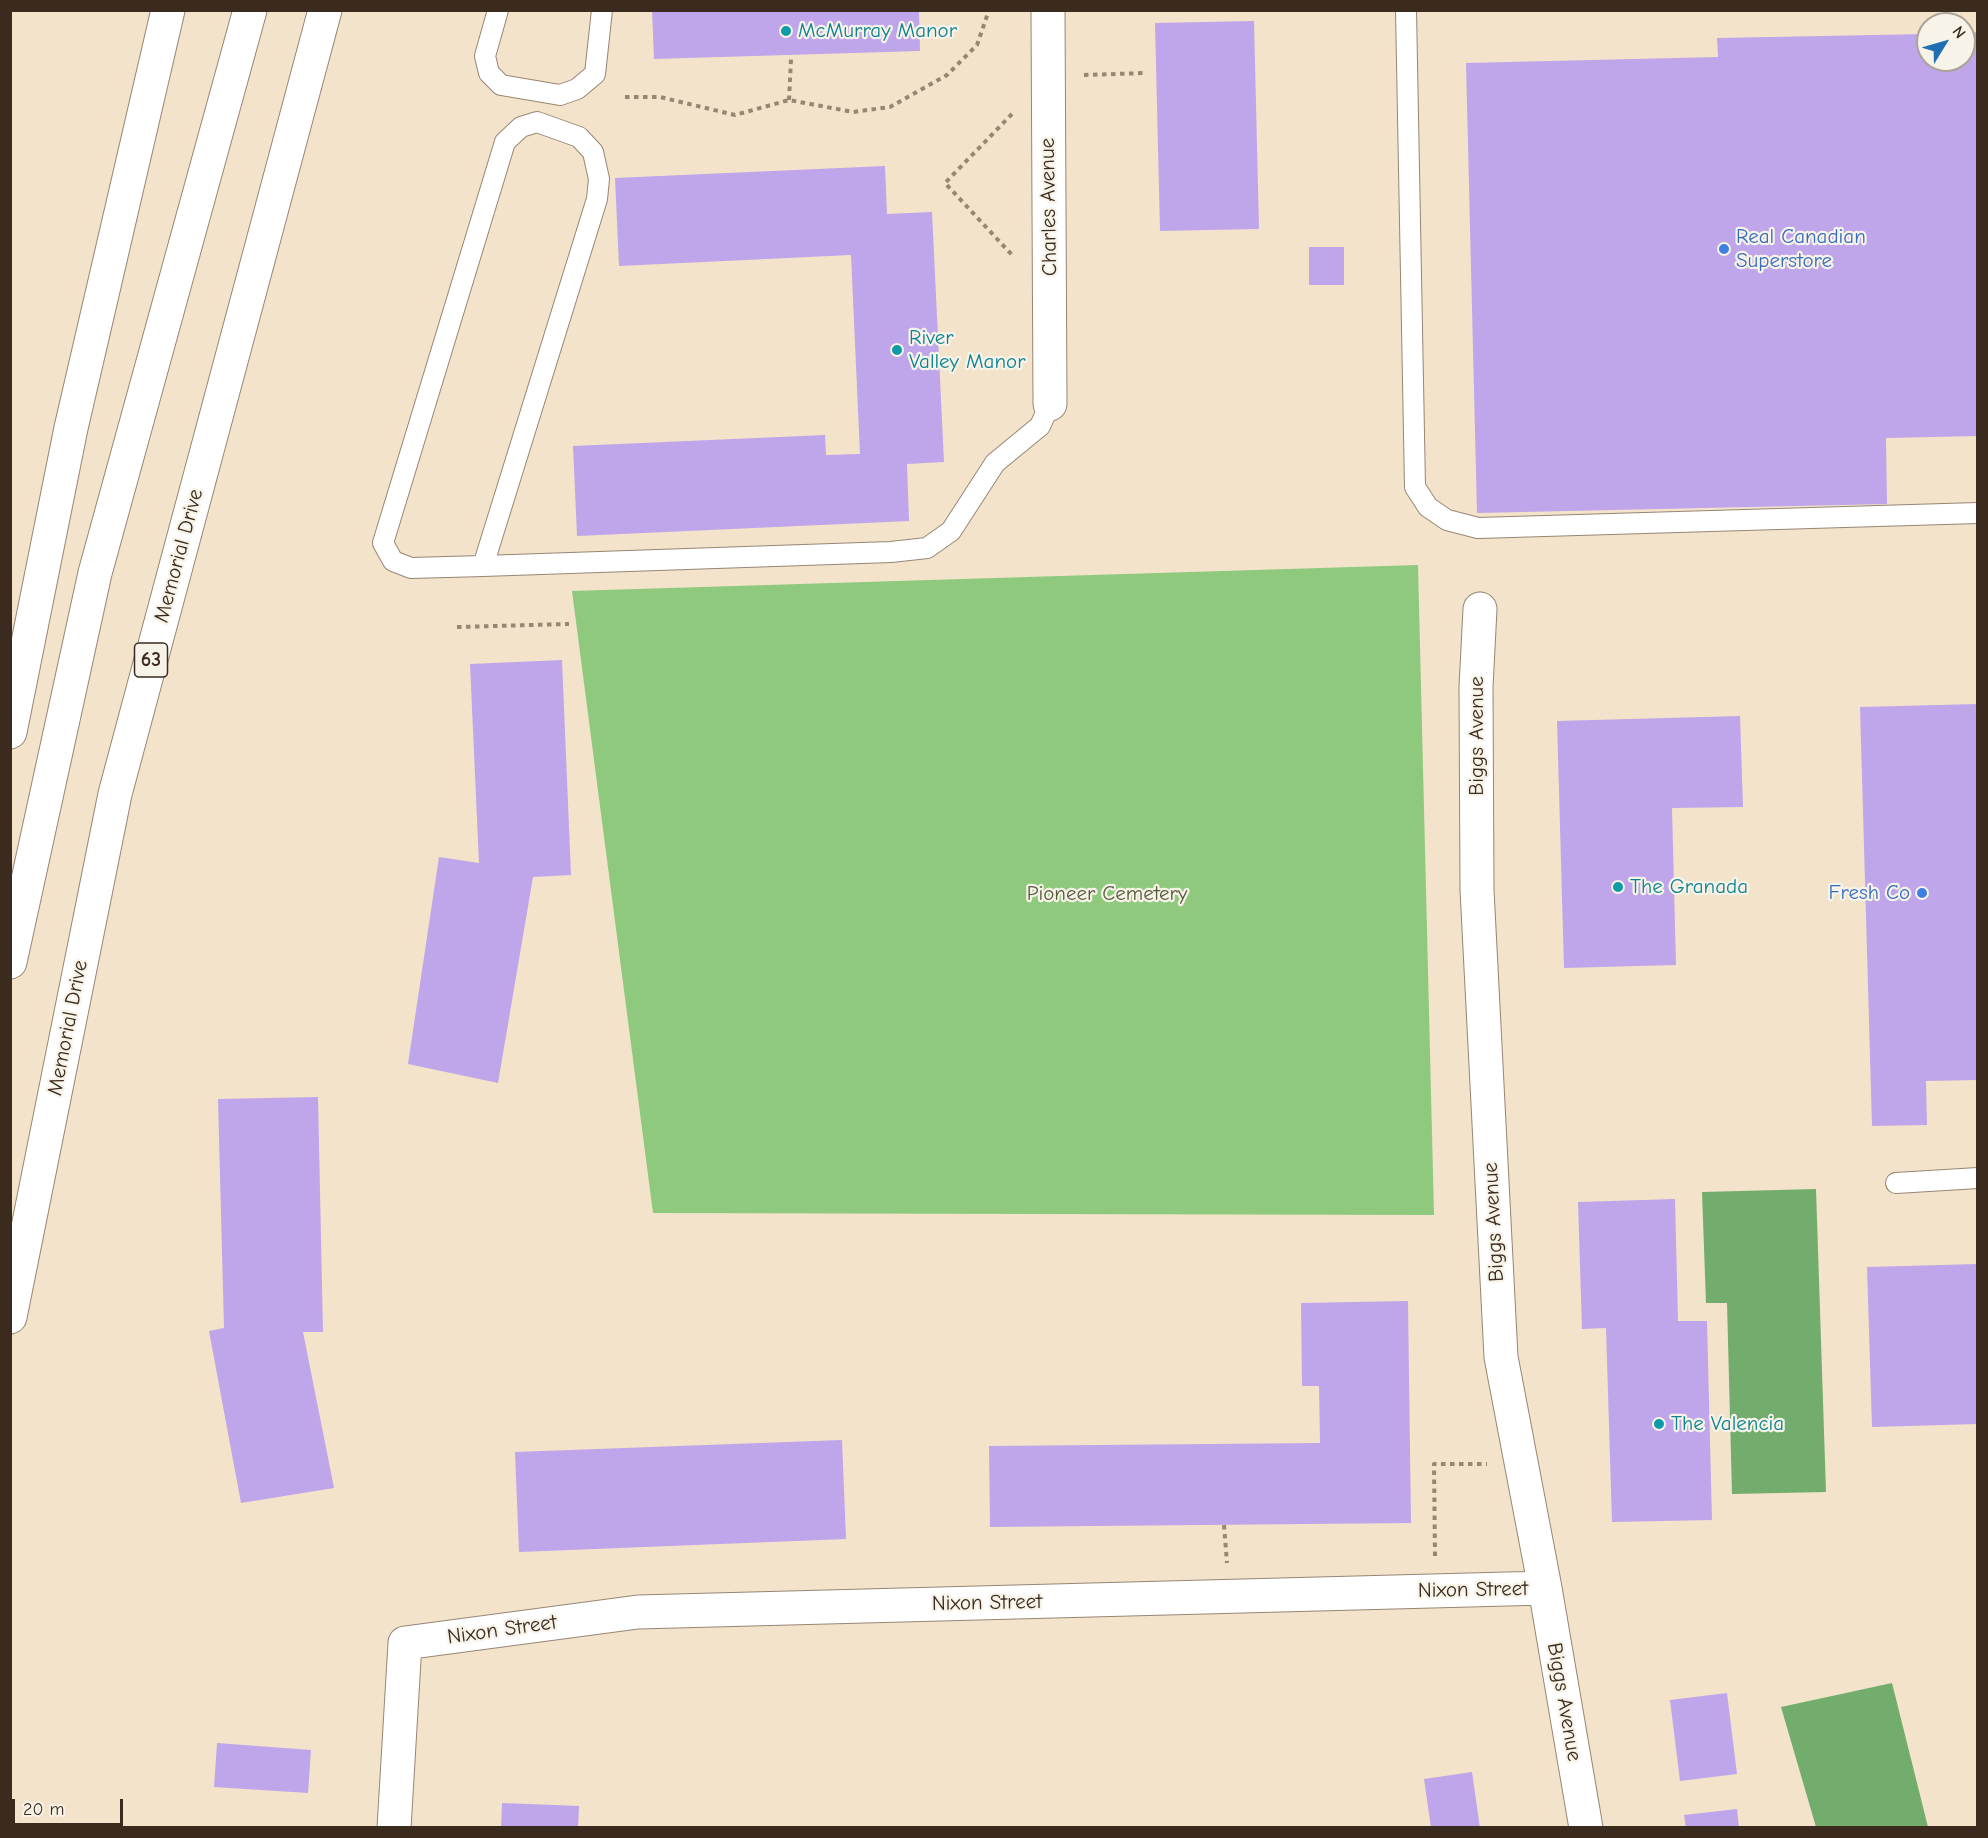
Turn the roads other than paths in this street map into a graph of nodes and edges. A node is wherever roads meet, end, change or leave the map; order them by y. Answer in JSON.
{"nodes":[{"id":1,"x":168,"y":10,"type":"edge"},
{"id":2,"x":250,"y":10,"type":"edge"},
{"id":3,"x":325,"y":10,"type":"edge"},
{"id":4,"x":498,"y":10,"type":"edge"},
{"id":5,"x":602,"y":10,"type":"edge"},
{"id":6,"x":1048,"y":10,"type":"edge"},
{"id":7,"x":1406,"y":10,"type":"edge"},
{"id":8,"x":1050,"y":404,"type":"joint"},
{"id":9,"x":1977,"y":513,"type":"edge"},
{"id":10,"x":483,"y":566,"type":"junction"},
{"id":11,"x":1480,"y":609,"type":"dead end"},
{"id":12,"x":10,"y":732,"type":"edge"},
{"id":13,"x":10,"y":962,"type":"edge"},
{"id":14,"x":1977,"y":1178,"type":"edge"},
{"id":15,"x":1896,"y":1183,"type":"dead end"},
{"id":16,"x":10,"y":1317,"type":"edge"},
{"id":17,"x":1545,"y":1588,"type":"junction"},
{"id":18,"x":394,"y":1827,"type":"edge"},
{"id":19,"x":1586,"y":1827,"type":"edge"}],
"edges":[{"from":1,"to":12,"type":"main road"},
{"from":2,"to":13,"type":"main road"},
{"from":3,"to":16,"type":"main road","name":"Memorial Drive","number":"63"},
{"from":4,"to":5,"type":"lane"},
{"from":6,"to":8,"type":"main road","name":"Charles Avenue"},
{"from":7,"to":9,"type":"lane"},
{"from":8,"to":10,"type":"lane"},
{"from":10,"to":10,"type":"lane"},
{"from":11,"to":17,"type":"main road","name":"Biggs Avenue"},
{"from":14,"to":15,"type":"lane"},
{"from":17,"to":18,"type":"main road","name":"Nixon Street"},
{"from":17,"to":19,"type":"main road","name":"Biggs Avenue"}]}
